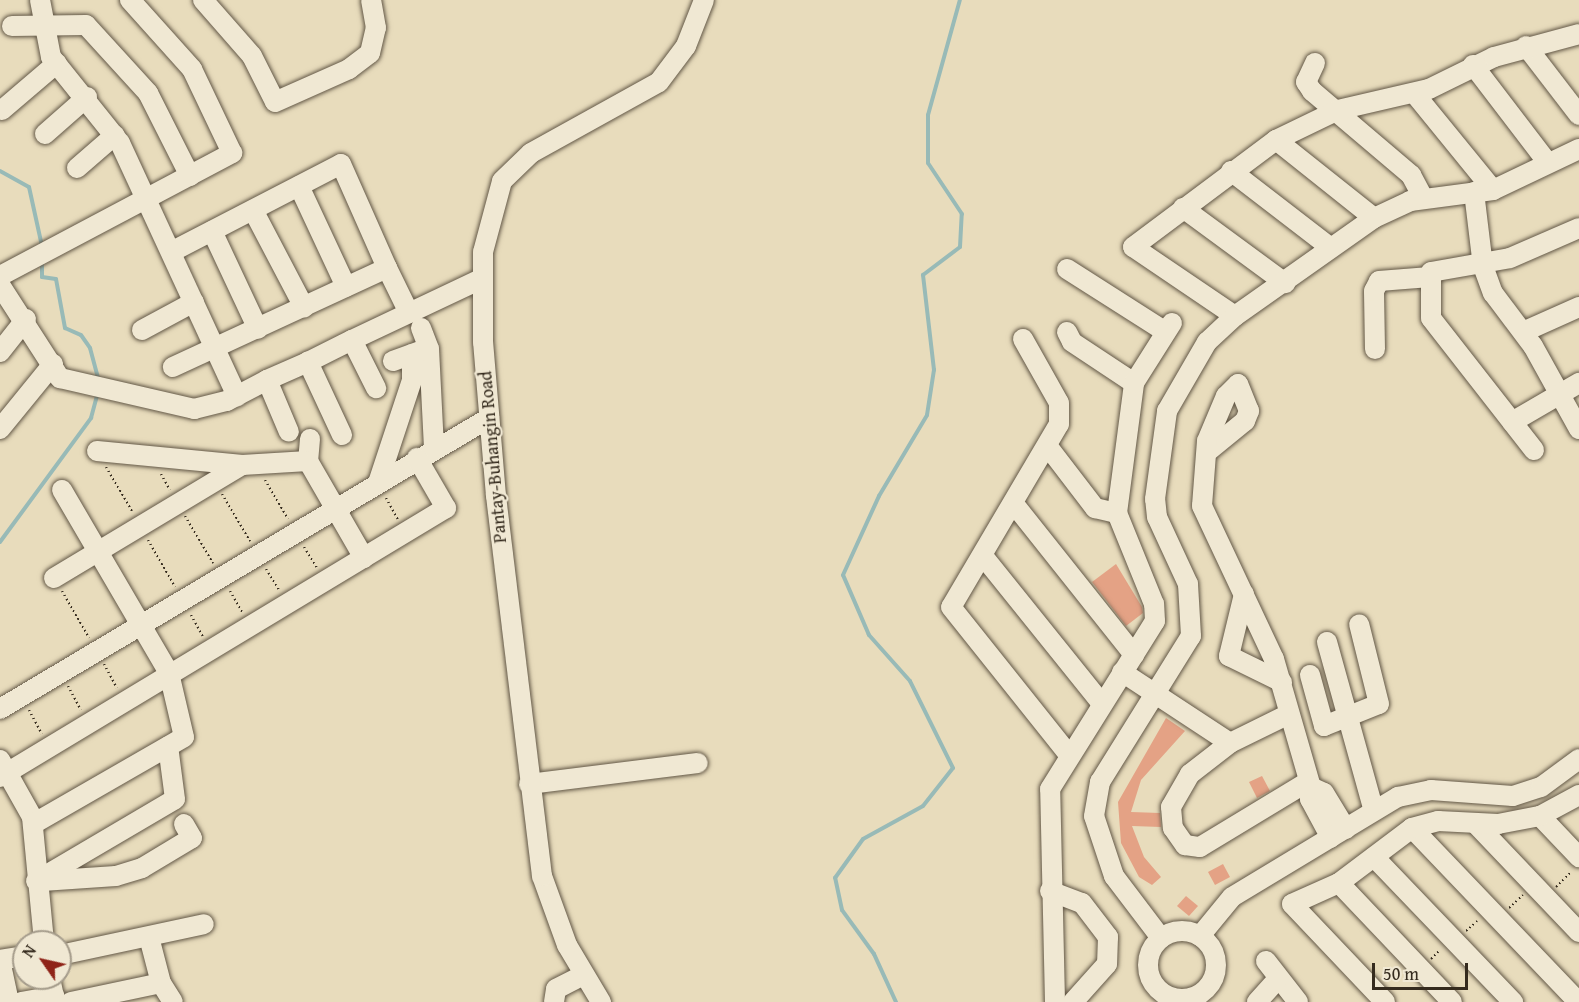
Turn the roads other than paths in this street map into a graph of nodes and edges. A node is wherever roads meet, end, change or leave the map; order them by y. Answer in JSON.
{"nodes":[{"id":1,"x":40,"y":0,"type":"edge"},
{"id":2,"x":130,"y":0,"type":"edge"},
{"id":3,"x":203,"y":0,"type":"edge"},
{"id":4,"x":371,"y":0,"type":"edge"},
{"id":5,"x":704,"y":0,"type":"edge"},
{"id":6,"x":42,"y":23,"type":"junction"},
{"id":7,"x":12,"y":26,"type":"dead end"},
{"id":8,"x":1579,"y":34,"type":"edge"},
{"id":9,"x":1526,"y":46,"type":"junction"},
{"id":10,"x":57,"y":63,"type":"junction"},
{"id":11,"x":1315,"y":63,"type":"dead end"},
{"id":12,"x":1473,"y":65,"type":"junction"},
{"id":13,"x":1414,"y":93,"type":"junction"},
{"id":14,"x":87,"y":97,"type":"junction"},
{"id":15,"x":2,"y":110,"type":"dead end"},
{"id":16,"x":1338,"y":110,"type":"junction"},
{"id":17,"x":1579,"y":115,"type":"edge"},
{"id":18,"x":45,"y":134,"type":"dead end"},
{"id":19,"x":115,"y":135,"type":"junction"},
{"id":20,"x":1276,"y":140,"type":"junction"},
{"id":21,"x":1579,"y":149,"type":"edge"},
{"id":22,"x":1548,"y":163,"type":"junction"},
{"id":23,"x":77,"y":168,"type":"dead end"},
{"id":24,"x":1231,"y":171,"type":"junction"},
{"id":25,"x":190,"y":176,"type":"junction"},
{"id":26,"x":298,"y":186,"type":"junction"},
{"id":27,"x":1484,"y":191,"type":"junction"},
{"id":28,"x":148,"y":198,"type":"junction"},
{"id":29,"x":1424,"y":198,"type":"junction"},
{"id":30,"x":1183,"y":208,"type":"junction"},
{"id":31,"x":253,"y":210,"type":"junction"},
{"id":32,"x":1374,"y":218,"type":"junction"},
{"id":33,"x":1579,"y":228,"type":"edge"},
{"id":34,"x":213,"y":231,"type":"junction"},
{"id":35,"x":1331,"y":248,"type":"junction"},
{"id":36,"x":173,"y":251,"type":"junction"},
{"id":37,"x":1484,"y":266,"type":"junction"},
{"id":38,"x":387,"y":268,"type":"junction"},
{"id":39,"x":1067,"y":269,"type":"dead end"},
{"id":40,"x":0,"y":276,"type":"edge"},
{"id":41,"x":1430,"y":277,"type":"junction"},
{"id":42,"x":481,"y":279,"type":"junction"},
{"id":43,"x":1285,"y":283,"type":"junction"},
{"id":44,"x":0,"y":285,"type":"edge"},
{"id":45,"x":346,"y":287,"type":"junction"},
{"id":46,"x":194,"y":302,"type":"junction"},
{"id":47,"x":1579,"y":307,"type":"edge"},
{"id":48,"x":304,"y":308,"type":"junction"},
{"id":49,"x":1235,"y":316,"type":"junction"},
{"id":50,"x":26,"y":320,"type":"junction"},
{"id":51,"x":415,"y":320,"type":"junction"},
{"id":52,"x":258,"y":329,"type":"junction"},
{"id":53,"x":142,"y":330,"type":"dead end"},
{"id":54,"x":1067,"y":332,"type":"dead end"},
{"id":55,"x":1523,"y":332,"type":"junction"},
{"id":56,"x":1023,"y":339,"type":"dead end"},
{"id":57,"x":351,"y":340,"type":"junction"},
{"id":58,"x":213,"y":347,"type":"junction"},
{"id":59,"x":1375,"y":349,"type":"dead end"},
{"id":60,"x":421,"y":351,"type":"junction"},
{"id":61,"x":0,"y":352,"type":"edge"},
{"id":62,"x":393,"y":361,"type":"dead end"},
{"id":63,"x":308,"y":362,"type":"junction"},
{"id":64,"x":173,"y":367,"type":"dead end"},
{"id":65,"x":57,"y":371,"type":"junction"},
{"id":66,"x":267,"y":380,"type":"junction"},
{"id":67,"x":1134,"y":383,"type":"junction"},
{"id":68,"x":1579,"y":383,"type":"edge"},
{"id":69,"x":376,"y":388,"type":"dead end"},
{"id":70,"x":1558,"y":392,"type":"junction"},
{"id":71,"x":237,"y":396,"type":"junction"},
{"id":72,"x":408,"y":398,"type":"junction"},
{"id":73,"x":432,"y":399,"type":"junction"},
{"id":74,"x":489,"y":418,"type":"junction"},
{"id":75,"x":1512,"y":422,"type":"junction"},
{"id":76,"x":0,"y":429,"type":"edge"},
{"id":77,"x":1579,"y":429,"type":"edge"},
{"id":78,"x":290,"y":432,"type":"dead end"},
{"id":79,"x":342,"y":435,"type":"dead end"},
{"id":80,"x":310,"y":439,"type":"dead end"},
{"id":81,"x":434,"y":447,"type":"junction"},
{"id":82,"x":1049,"y":448,"type":"junction"},
{"id":83,"x":1534,"y":450,"type":"dead end"},
{"id":84,"x":97,"y":451,"type":"road end"},
{"id":85,"x":1207,"y":452,"type":"dead end"},
{"id":86,"x":417,"y":458,"type":"junction"},
{"id":87,"x":308,"y":461,"type":"junction"},
{"id":88,"x":242,"y":465,"type":"junction"},
{"id":89,"x":378,"y":483,"type":"junction"},
{"id":90,"x":62,"y":490,"type":"dead end"},
{"id":91,"x":1014,"y":504,"type":"junction"},
{"id":92,"x":335,"y":509,"type":"junction"},
{"id":93,"x":1117,"y":513,"type":"junction"},
{"id":94,"x":98,"y":552,"type":"junction"},
{"id":95,"x":983,"y":556,"type":"junction"},
{"id":96,"x":364,"y":558,"type":"junction"},
{"id":97,"x":54,"y":578,"type":"dead end"},
{"id":98,"x":1244,"y":594,"type":"junction"},
{"id":99,"x":1359,"y":624,"type":"dead end"},
{"id":100,"x":141,"y":625,"type":"junction"},
{"id":101,"x":1327,"y":642,"type":"dead end"},
{"id":102,"x":1134,"y":655,"type":"junction"},
{"id":103,"x":1122,"y":672,"type":"junction"},
{"id":104,"x":169,"y":673,"type":"junction"},
{"id":105,"x":1310,"y":675,"type":"dead end"},
{"id":106,"x":1282,"y":682,"type":"junction"},
{"id":107,"x":1156,"y":695,"type":"junction"},
{"id":108,"x":1102,"y":704,"type":"junction"},
{"id":109,"x":0,"y":709,"type":"edge"},
{"id":110,"x":1289,"y":714,"type":"junction"},
{"id":111,"x":1348,"y":720,"type":"junction"},
{"id":112,"x":1230,"y":743,"type":"junction"},
{"id":113,"x":168,"y":746,"type":"junction"},
{"id":114,"x":1069,"y":755,"type":"junction"},
{"id":115,"x":1579,"y":759,"type":"edge"},
{"id":116,"x":698,"y":763,"type":"dead end"},
{"id":117,"x":2,"y":770,"type":"edge"},
{"id":118,"x":529,"y":784,"type":"junction"},
{"id":119,"x":1310,"y":784,"type":"junction"},
{"id":120,"x":1579,"y":795,"type":"edge"},
{"id":121,"x":1374,"y":811,"type":"junction"},
{"id":122,"x":1540,"y":816,"type":"junction"},
{"id":123,"x":33,"y":824,"type":"junction"},
{"id":124,"x":184,"y":824,"type":"dead end"},
{"id":125,"x":1476,"y":824,"type":"junction"},
{"id":126,"x":1412,"y":828,"type":"junction"},
{"id":127,"x":1339,"y":833,"type":"junction"},
{"id":128,"x":1374,"y":857,"type":"junction"},
{"id":129,"x":1579,"y":857,"type":"edge"},
{"id":130,"x":36,"y":881,"type":"junction"},
{"id":131,"x":1339,"y":883,"type":"junction"},
{"id":132,"x":1050,"y":891,"type":"junction"},
{"id":133,"x":204,"y":924,"type":"dead end"},
{"id":134,"x":42,"y":930,"type":"edge"},
{"id":135,"x":1579,"y":932,"type":"edge"},
{"id":136,"x":1200,"y":936,"type":"junction"},
{"id":137,"x":149,"y":937,"type":"junction"},
{"id":138,"x":1161,"y":938,"type":"junction"},
{"id":139,"x":72,"y":953,"type":"edge"},
{"id":140,"x":12,"y":958,"type":"edge"},
{"id":141,"x":1266,"y":961,"type":"dead end"},
{"id":142,"x":583,"y":975,"type":"junction"},
{"id":143,"x":1277,"y":980,"type":"junction"},
{"id":144,"x":161,"y":983,"type":"junction"},
{"id":145,"x":58,"y":995,"type":"edge"},
{"id":146,"x":1203,"y":998,"type":"edge"},
{"id":147,"x":9,"y":1002,"type":"edge"},
{"id":148,"x":21,"y":1002,"type":"edge"},
{"id":149,"x":173,"y":1002,"type":"edge"},
{"id":150,"x":554,"y":1002,"type":"edge"},
{"id":151,"x":601,"y":1002,"type":"edge"},
{"id":152,"x":1055,"y":1002,"type":"edge"},
{"id":153,"x":1073,"y":1002,"type":"edge"},
{"id":154,"x":1257,"y":1002,"type":"edge"},
{"id":155,"x":1298,"y":1002,"type":"edge"},
{"id":156,"x":1386,"y":1002,"type":"edge"},
{"id":157,"x":1452,"y":1002,"type":"edge"},
{"id":158,"x":1513,"y":1002,"type":"edge"},
{"id":159,"x":1578,"y":1002,"type":"edge"}],
"edges":[{"from":1,"to":6,"type":"street"},
{"from":2,"to":25,"type":"street"},
{"from":3,"to":4,"type":"street"},
{"from":5,"to":42,"type":"street","name":"Pantay-Buhangin Road"},
{"from":6,"to":7,"type":"street"},
{"from":6,"to":10,"type":"street"},
{"from":6,"to":25,"type":"street"},
{"from":8,"to":9,"type":"street"},
{"from":9,"to":12,"type":"street"},
{"from":9,"to":17,"type":"street"},
{"from":10,"to":14,"type":"street"},
{"from":10,"to":15,"type":"street"},
{"from":11,"to":16,"type":"street"},
{"from":12,"to":13,"type":"street"},
{"from":12,"to":22,"type":"street"},
{"from":13,"to":16,"type":"street"},
{"from":13,"to":27,"type":"street"},
{"from":14,"to":18,"type":"street"},
{"from":14,"to":19,"type":"street"},
{"from":16,"to":20,"type":"street"},
{"from":16,"to":29,"type":"street"},
{"from":19,"to":23,"type":"street"},
{"from":19,"to":28,"type":"street"},
{"from":20,"to":24,"type":"street"},
{"from":20,"to":32,"type":"street"},
{"from":21,"to":22,"type":"street"},
{"from":22,"to":27,"type":"street"},
{"from":24,"to":30,"type":"street"},
{"from":24,"to":35,"type":"street"},
{"from":25,"to":28,"type":"street"},
{"from":26,"to":31,"type":"street"},
{"from":26,"to":38,"type":"street"},
{"from":26,"to":45,"type":"street"},
{"from":27,"to":29,"type":"street"},
{"from":27,"to":37,"type":"street"},
{"from":28,"to":36,"type":"street"},
{"from":28,"to":40,"type":"street"},
{"from":29,"to":32,"type":"street"},
{"from":30,"to":43,"type":"street"},
{"from":30,"to":49,"type":"street"},
{"from":31,"to":34,"type":"street"},
{"from":31,"to":48,"type":"street"},
{"from":32,"to":35,"type":"street"},
{"from":33,"to":37,"type":"street"},
{"from":34,"to":36,"type":"street"},
{"from":34,"to":52,"type":"street"},
{"from":35,"to":43,"type":"street"},
{"from":36,"to":46,"type":"street"},
{"from":37,"to":41,"type":"street"},
{"from":37,"to":55,"type":"street"},
{"from":38,"to":45,"type":"street"},
{"from":38,"to":51,"type":"street"},
{"from":39,"to":67,"type":"street"},
{"from":41,"to":59,"type":"street"},
{"from":41,"to":75,"type":"street"},
{"from":42,"to":51,"type":"street"},
{"from":42,"to":74,"type":"street","name":"Pantay-Buhangin Road"},
{"from":43,"to":49,"type":"street"},
{"from":44,"to":50,"type":"street"},
{"from":45,"to":48,"type":"street"},
{"from":46,"to":53,"type":"street"},
{"from":46,"to":58,"type":"street"},
{"from":47,"to":55,"type":"street"},
{"from":48,"to":52,"type":"street"},
{"from":49,"to":107,"type":"street"},
{"from":50,"to":61,"type":"street"},
{"from":50,"to":65,"type":"street"},
{"from":51,"to":57,"type":"street"},
{"from":51,"to":60,"type":"street"},
{"from":52,"to":58,"type":"street"},
{"from":54,"to":67,"type":"street"},
{"from":55,"to":70,"type":"street"},
{"from":56,"to":82,"type":"street"},
{"from":57,"to":63,"type":"street"},
{"from":57,"to":69,"type":"street"},
{"from":58,"to":64,"type":"street"},
{"from":58,"to":71,"type":"street"},
{"from":60,"to":62,"type":"street"},
{"from":60,"to":72,"type":"street"},
{"from":60,"to":73,"type":"street"},
{"from":63,"to":66,"type":"street"},
{"from":63,"to":79,"type":"street"},
{"from":65,"to":71,"type":"street"},
{"from":65,"to":76,"type":"street"},
{"from":66,"to":71,"type":"street"},
{"from":66,"to":78,"type":"street"},
{"from":67,"to":93,"type":"street"},
{"from":68,"to":70,"type":"street"},
{"from":70,"to":75,"type":"street"},
{"from":70,"to":77,"type":"street"},
{"from":72,"to":73,"type":"street"},
{"from":72,"to":89,"type":"street"},
{"from":73,"to":81,"type":"street"},
{"from":74,"to":81,"type":"street"},
{"from":74,"to":118,"type":"street","name":"Pantay-Buhangin Road"},
{"from":75,"to":83,"type":"street"},
{"from":80,"to":87,"type":"street"},
{"from":81,"to":86,"type":"street"},
{"from":82,"to":91,"type":"street"},
{"from":82,"to":93,"type":"street"},
{"from":84,"to":88,"type":"street"},
{"from":85,"to":98,"type":"street"},
{"from":86,"to":89,"type":"street"},
{"from":86,"to":96,"type":"street"},
{"from":87,"to":88,"type":"street"},
{"from":87,"to":92,"type":"street"},
{"from":88,"to":94,"type":"street"},
{"from":89,"to":92,"type":"street"},
{"from":90,"to":94,"type":"street"},
{"from":91,"to":95,"type":"street"},
{"from":91,"to":102,"type":"street"},
{"from":92,"to":96,"type":"street"},
{"from":92,"to":100,"type":"street"},
{"from":93,"to":102,"type":"street"},
{"from":94,"to":97,"type":"street"},
{"from":94,"to":100,"type":"street"},
{"from":95,"to":108,"type":"street"},
{"from":95,"to":114,"type":"street"},
{"from":96,"to":104,"type":"street"},
{"from":98,"to":106,"type":"street"},
{"from":98,"to":106,"type":"street"},
{"from":99,"to":111,"type":"street"},
{"from":100,"to":104,"type":"street"},
{"from":100,"to":109,"type":"street"},
{"from":101,"to":111,"type":"street"},
{"from":102,"to":103,"type":"street"},
{"from":103,"to":107,"type":"street"},
{"from":103,"to":108,"type":"street"},
{"from":104,"to":113,"type":"street"},
{"from":104,"to":117,"type":"street"},
{"from":105,"to":111,"type":"street"},
{"from":106,"to":110,"type":"street"},
{"from":107,"to":112,"type":"street"},
{"from":107,"to":138,"type":"street"},
{"from":108,"to":114,"type":"street"},
{"from":110,"to":112,"type":"street"},
{"from":110,"to":119,"type":"street"},
{"from":111,"to":121,"type":"street"},
{"from":112,"to":119,"type":"street"},
{"from":113,"to":123,"type":"street"},
{"from":113,"to":130,"type":"street"},
{"from":114,"to":132,"type":"street"},
{"from":115,"to":121,"type":"street"},
{"from":116,"to":118,"type":"street"},
{"from":117,"to":123,"type":"street"},
{"from":118,"to":142,"type":"street","name":"Pantay-Buhangin Road"},
{"from":119,"to":127,"type":"street"},
{"from":120,"to":122,"type":"street"},
{"from":121,"to":127,"type":"street"},
{"from":122,"to":125,"type":"street"},
{"from":122,"to":129,"type":"street"},
{"from":123,"to":130,"type":"street"},
{"from":124,"to":130,"type":"street"},
{"from":125,"to":126,"type":"street"},
{"from":125,"to":135,"type":"street"},
{"from":126,"to":128,"type":"street"},
{"from":126,"to":159,"type":"street"},
{"from":127,"to":136,"type":"street"},
{"from":128,"to":131,"type":"street"},
{"from":128,"to":158,"type":"street"},
{"from":130,"to":134,"type":"street"},
{"from":131,"to":156,"type":"street"},
{"from":131,"to":157,"type":"street"},
{"from":132,"to":152,"type":"street"},
{"from":132,"to":153,"type":"street"},
{"from":133,"to":137,"type":"street"},
{"from":136,"to":138,"type":"street"},
{"from":136,"to":146,"type":"street"},
{"from":137,"to":139,"type":"street"},
{"from":137,"to":144,"type":"street"},
{"from":138,"to":146,"type":"street"},
{"from":140,"to":147,"type":"street"},
{"from":141,"to":143,"type":"street"},
{"from":142,"to":150,"type":"street"},
{"from":142,"to":151,"type":"street","name":"Pantay-Buhangin Road"},
{"from":143,"to":154,"type":"street"},
{"from":143,"to":155,"type":"street"},
{"from":144,"to":145,"type":"street"},
{"from":144,"to":149,"type":"street"},
{"from":145,"to":148,"type":"street"}]}
